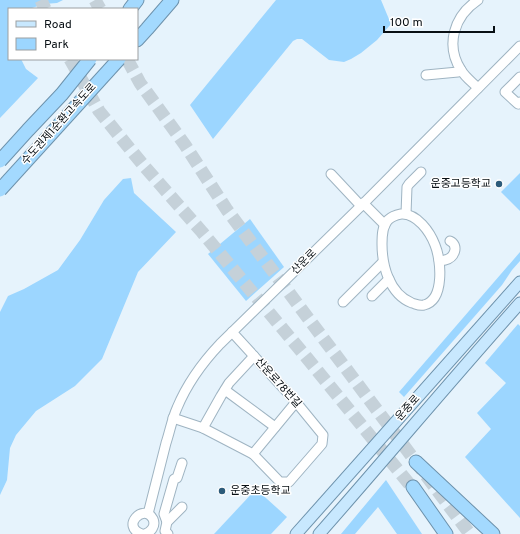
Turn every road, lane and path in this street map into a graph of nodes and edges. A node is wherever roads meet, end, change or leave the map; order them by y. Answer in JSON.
{"nodes":[{"id":1,"x":137,"y":0,"type":"edge"},
{"id":2,"x":172,"y":0,"type":"edge"},
{"id":3,"x":478,"y":0,"type":"edge"},
{"id":4,"x":131,"y":8,"type":"edge"},
{"id":5,"x":138,"y":39,"type":"edge"},
{"id":6,"x":520,"y":46,"type":"edge"},
{"id":7,"x":89,"y":60,"type":"edge"},
{"id":8,"x":118,"y":60,"type":"edge"},
{"id":9,"x":461,"y":70,"type":"junction"},
{"id":10,"x":426,"y":75,"type":"dead end"},
{"id":11,"x":520,"y":77,"type":"edge"},
{"id":12,"x":478,"y":88,"type":"junction"},
{"id":13,"x":520,"y":102,"type":"edge"},
{"id":14,"x":0,"y":161,"type":"edge"},
{"id":15,"x":421,"y":172,"type":"dead end"},
{"id":16,"x":331,"y":174,"type":"dead end"},
{"id":17,"x":0,"y":190,"type":"edge"},
{"id":18,"x":362,"y":205,"type":"junction"},
{"id":19,"x":406,"y":214,"type":"junction"},
{"id":20,"x":385,"y":225,"type":"junction"},
{"id":21,"x":450,"y":241,"type":"dead end"},
{"id":22,"x":438,"y":260,"type":"junction"},
{"id":23,"x":383,"y":262,"type":"junction"},
{"id":24,"x":389,"y":279,"type":"junction"},
{"id":25,"x":520,"y":282,"type":"edge"},
{"id":26,"x":372,"y":296,"type":"dead end"},
{"id":27,"x":343,"y":302,"type":"dead end"},
{"id":28,"x":520,"y":303,"type":"edge"},
{"id":29,"x":232,"y":332,"type":"junction"},
{"id":30,"x":254,"y":356,"type":"junction"},
{"id":31,"x":225,"y":390,"type":"junction"},
{"id":32,"x":296,"y":402,"type":"junction"},
{"id":33,"x":173,"y":418,"type":"junction"},
{"id":34,"x":203,"y":428,"type":"junction"},
{"id":35,"x":275,"y":428,"type":"junction"},
{"id":36,"x":253,"y":454,"type":"junction"},
{"id":37,"x":416,"y":462,"type":"dead end"},
{"id":38,"x":182,"y":463,"type":"dead end"},
{"id":39,"x":413,"y":487,"type":"tunnel mouth"},
{"id":40,"x":182,"y":507,"type":"dead end"},
{"id":41,"x":148,"y":514,"type":"junction"},
{"id":42,"x":167,"y":522,"type":"junction"},
{"id":43,"x":144,"y":533,"type":"edge"},
{"id":44,"x":168,"y":534,"type":"edge"},
{"id":45,"x":296,"y":534,"type":"edge"},
{"id":46,"x":319,"y":534,"type":"edge"},
{"id":47,"x":446,"y":534,"type":"edge"},
{"id":48,"x":493,"y":534,"type":"edge"}],
"edges":[{"from":1,"to":4,"type":"highway"},
{"from":2,"to":5,"type":"highway"},
{"from":3,"to":9,"type":"street"},
{"from":6,"to":12,"type":"street","name":"산운로"},
{"from":7,"to":14,"type":"highway","name":"수도권제1순환고속도로","bridge":true},
{"from":8,"to":17,"type":"highway","name":"수도권제1순환고속도로","bridge":true},
{"from":9,"to":10,"type":"street"},
{"from":9,"to":12,"type":"street"},
{"from":11,"to":13,"type":"street"},
{"from":12,"to":18,"type":"street","name":"산운로"},
{"from":15,"to":19,"type":"street"},
{"from":16,"to":18,"type":"street"},
{"from":18,"to":20,"type":"street"},
{"from":18,"to":29,"type":"street","name":"산운로"},
{"from":19,"to":20,"type":"street"},
{"from":19,"to":22,"type":"street"},
{"from":20,"to":23,"type":"street"},
{"from":21,"to":22,"type":"street"},
{"from":22,"to":24,"type":"street"},
{"from":23,"to":24,"type":"street"},
{"from":23,"to":27,"type":"street"},
{"from":24,"to":26,"type":"street"},
{"from":25,"to":45,"type":"main road","name":"운중로"},
{"from":28,"to":46,"type":"main road","name":"운중로"},
{"from":29,"to":30,"type":"street","name":"산운로78번길"},
{"from":29,"to":33,"type":"street","name":"산운로"},
{"from":30,"to":31,"type":"street"},
{"from":30,"to":32,"type":"street","name":"산운로78번길"},
{"from":31,"to":34,"type":"street"},
{"from":31,"to":35,"type":"street"},
{"from":32,"to":35,"type":"street"},
{"from":32,"to":36,"type":"street","name":"산운로78번길"},
{"from":33,"to":34,"type":"street"},
{"from":33,"to":41,"type":"street","name":"산운로"},
{"from":34,"to":36,"type":"street"},
{"from":35,"to":36,"type":"street"},
{"from":37,"to":48,"type":"highway"},
{"from":38,"to":42,"type":"street"},
{"from":39,"to":47,"type":"highway"},
{"from":40,"to":42,"type":"street"},
{"from":41,"to":43,"type":"street"},
{"from":41,"to":43,"type":"street"},
{"from":42,"to":44,"type":"street"}]}
